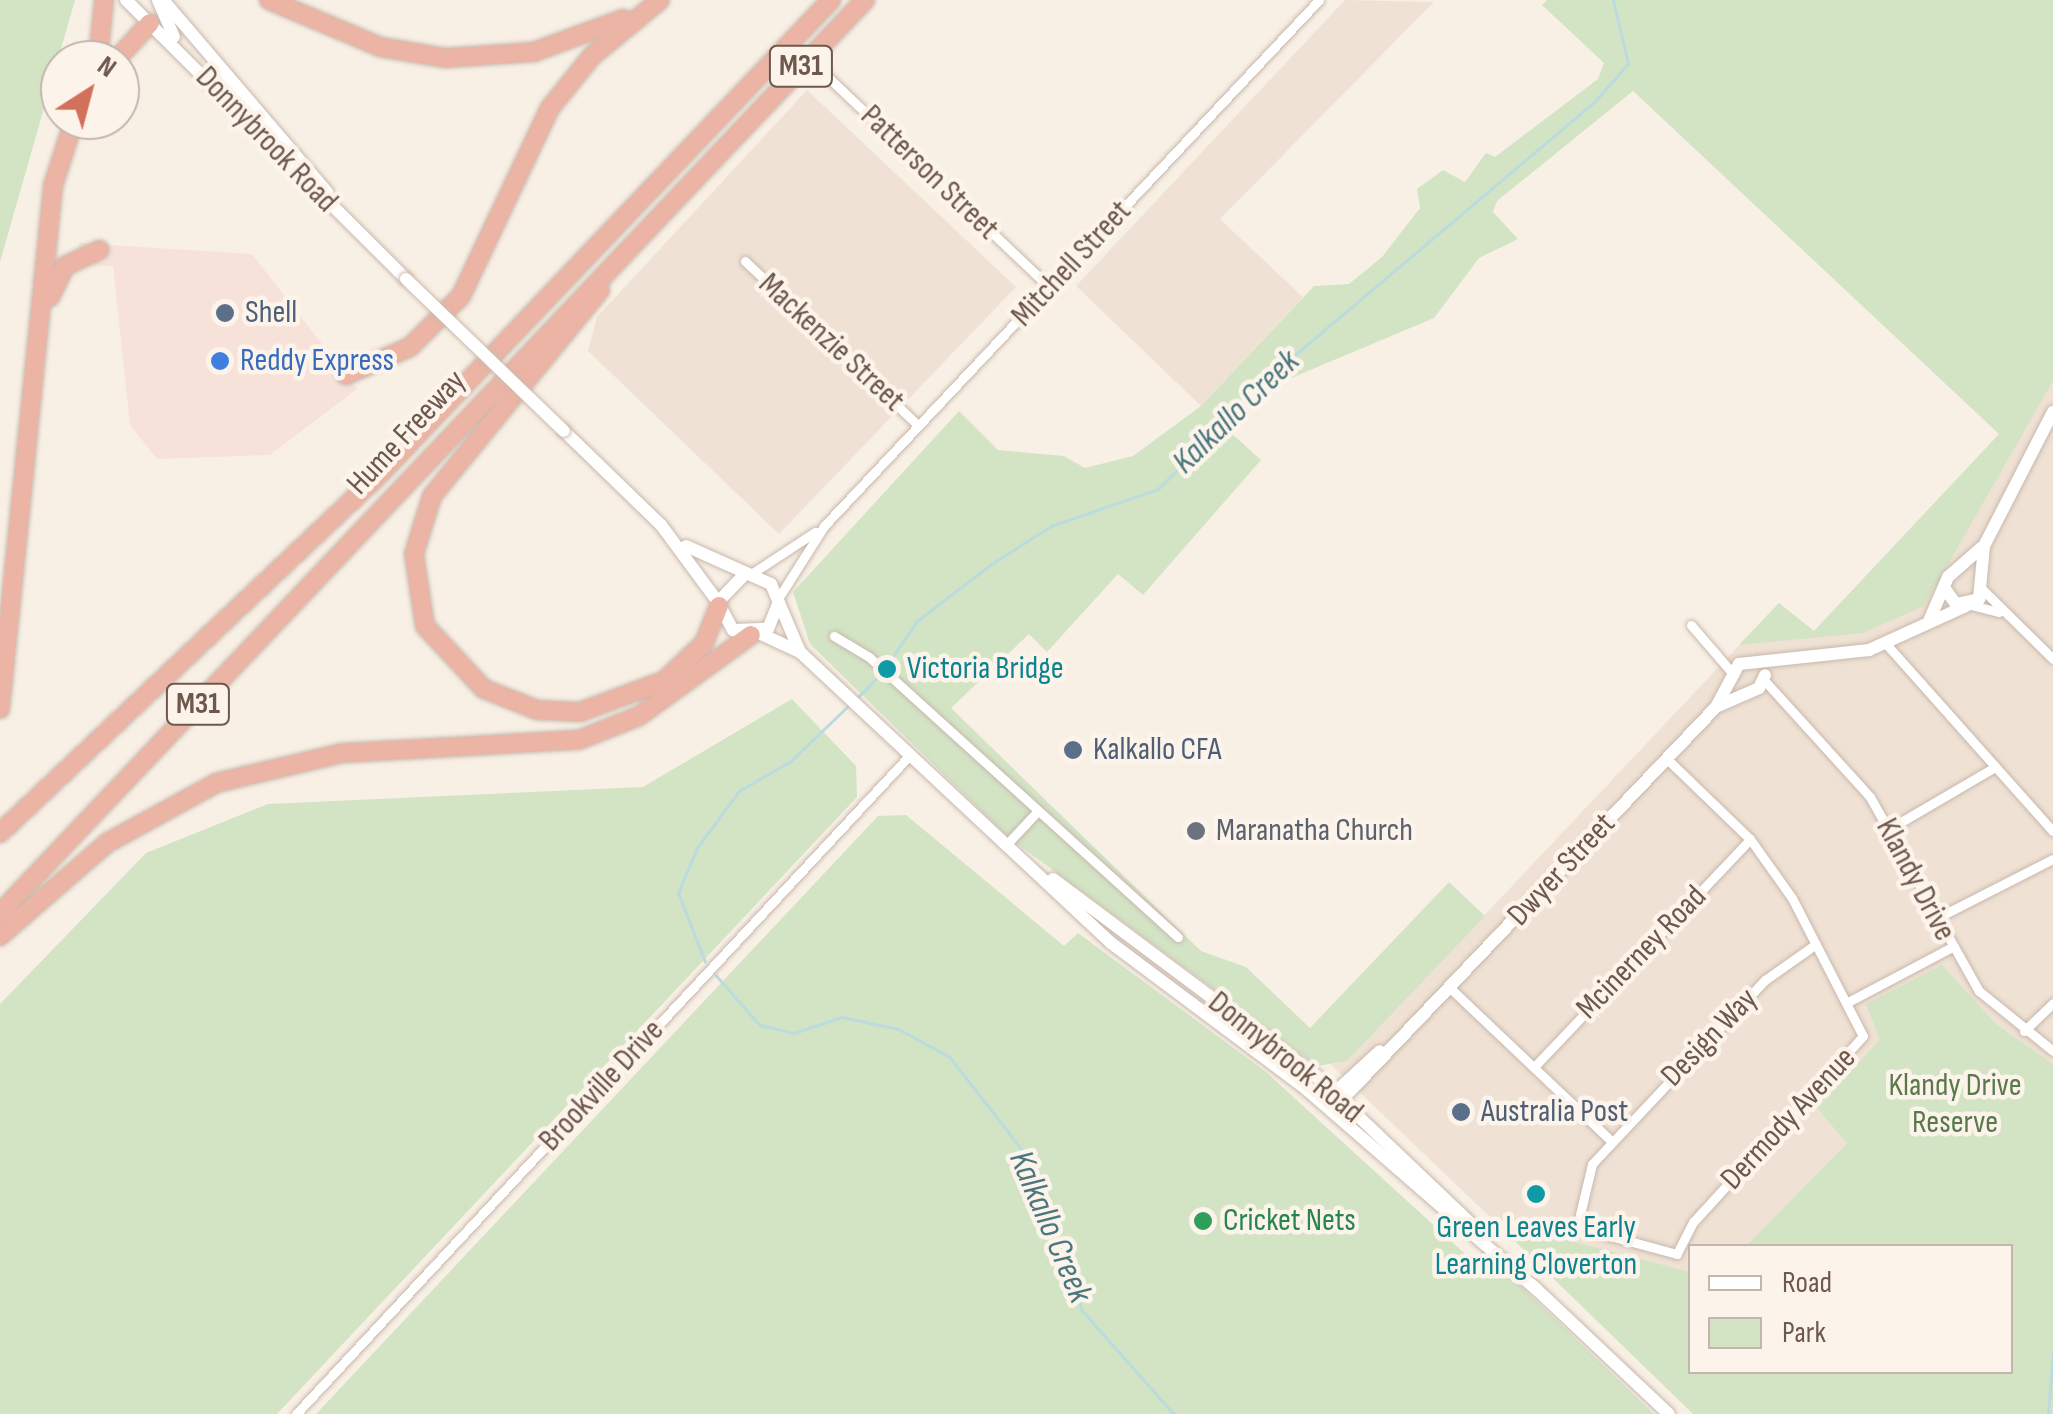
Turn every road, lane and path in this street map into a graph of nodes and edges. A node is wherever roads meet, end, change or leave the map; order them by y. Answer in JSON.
{"nodes":[{"id":1,"x":104,"y":0,"type":"edge"},
{"id":2,"x":126,"y":0,"type":"edge"},
{"id":3,"x":660,"y":0,"type":"edge"},
{"id":4,"x":831,"y":0,"type":"edge"},
{"id":5,"x":865,"y":0,"type":"edge"},
{"id":6,"x":1318,"y":0,"type":"edge"},
{"id":7,"x":274,"y":2,"type":"edge"},
{"id":8,"x":157,"y":9,"type":"edge"},
{"id":9,"x":100,"y":40,"type":"edge"},
{"id":10,"x":132,"y":40,"type":"edge"},
{"id":11,"x":808,"y":58,"type":"junction"},
{"id":12,"x":68,"y":140,"type":"edge"},
{"id":13,"x":669,"y":202,"type":"junction"},
{"id":14,"x":100,"y":250,"type":"dead end"},
{"id":15,"x":745,"y":261,"type":"dead end"},
{"id":16,"x":406,"y":279,"type":"junction"},
{"id":17,"x":1050,"y":288,"type":"junction"},
{"id":18,"x":346,"y":376,"type":"dead end"},
{"id":19,"x":34,"y":412,"type":"junction"},
{"id":20,"x":2050,"y":423,"type":"edge"},
{"id":21,"x":918,"y":424,"type":"junction"},
{"id":22,"x":661,"y":525,"type":"junction"},
{"id":23,"x":824,"y":526,"type":"junction"},
{"id":24,"x":1984,"y":546,"type":"junction"},
{"id":25,"x":1962,"y":569,"type":"junction"},
{"id":26,"x":748,"y":574,"type":"junction"},
{"id":27,"x":1981,"y":584,"type":"junction"},
{"id":28,"x":1946,"y":588,"type":"junction"},
{"id":29,"x":779,"y":600,"type":"junction"},
{"id":30,"x":718,"y":604,"type":"junction"},
{"id":31,"x":1969,"y":605,"type":"junction"},
{"id":32,"x":2006,"y":616,"type":"junction"},
{"id":33,"x":1691,"y":624,"type":"dead end"},
{"id":34,"x":1924,"y":628,"type":"junction"},
{"id":35,"x":755,"y":634,"type":"junction"},
{"id":36,"x":834,"y":636,"type":"dead end"},
{"id":37,"x":1888,"y":645,"type":"junction"},
{"id":38,"x":800,"y":652,"type":"junction"},
{"id":39,"x":1718,"y":654,"type":"junction"},
{"id":40,"x":2053,"y":659,"type":"edge"},
{"id":41,"x":1743,"y":662,"type":"junction"},
{"id":42,"x":1762,"y":673,"type":"junction"},
{"id":43,"x":1734,"y":677,"type":"junction"},
{"id":44,"x":1748,"y":691,"type":"junction"},
{"id":45,"x":1779,"y":704,"type":"junction"},
{"id":46,"x":1716,"y":707,"type":"junction"},
{"id":47,"x":0,"y":709,"type":"edge"},
{"id":48,"x":908,"y":757,"type":"junction"},
{"id":49,"x":1666,"y":758,"type":"junction"},
{"id":50,"x":1996,"y":767,"type":"junction"},
{"id":51,"x":1036,"y":813,"type":"junction"},
{"id":52,"x":1889,"y":830,"type":"junction"},
{"id":53,"x":2053,"y":831,"type":"edge"},
{"id":54,"x":0,"y":833,"type":"edge"},
{"id":55,"x":1750,"y":839,"type":"junction"},
{"id":56,"x":1008,"y":848,"type":"junction"},
{"id":57,"x":2053,"y":859,"type":"edge"},
{"id":58,"x":0,"y":913,"type":"edge"},
{"id":59,"x":1935,"y":919,"type":"junction"},
{"id":60,"x":0,"y":936,"type":"edge"},
{"id":61,"x":1178,"y":937,"type":"dead end"},
{"id":62,"x":1816,"y":944,"type":"junction"},
{"id":63,"x":1950,"y":948,"type":"junction"},
{"id":64,"x":1449,"y":987,"type":"junction"},
{"id":65,"x":1848,"y":1002,"type":"junction"},
{"id":66,"x":2053,"y":1002,"type":"edge"},
{"id":67,"x":2024,"y":1032,"type":"junction"},
{"id":68,"x":2053,"y":1051,"type":"edge"},
{"id":69,"x":1534,"y":1066,"type":"junction"},
{"id":70,"x":1339,"y":1096,"type":"junction"},
{"id":71,"x":1324,"y":1104,"type":"junction"},
{"id":72,"x":1611,"y":1141,"type":"junction"},
{"id":73,"x":1582,"y":1230,"type":"joint"},
{"id":74,"x":1537,"y":1290,"type":"junction"},
{"id":75,"x":296,"y":1414,"type":"edge"},
{"id":76,"x":1668,"y":1414,"type":"edge"}],
"edges":[{"from":1,"to":9,"type":"highway"},
{"from":2,"to":8,"type":"main road","name":"Donnybrook Road"},
{"from":3,"to":7,"type":"highway"},
{"from":3,"to":18,"type":"highway"},
{"from":4,"to":54,"type":"highway","name":"Hume Freeway","number":"M31"},
{"from":5,"to":11,"type":"highway","name":"Hume Freeway","number":"M31"},
{"from":6,"to":17,"type":"street","name":"Mitchell Street"},
{"from":8,"to":10,"type":"highway"},
{"from":8,"to":16,"type":"main road","name":"Donnybrook Road"},
{"from":8,"to":16,"type":"main road","name":"Donnybrook Road"},
{"from":11,"to":13,"type":"highway","name":"Hume Freeway","number":"M31"},
{"from":11,"to":17,"type":"street","name":"Patterson Street"},
{"from":12,"to":19,"type":"highway"},
{"from":13,"to":30,"type":"highway"},
{"from":13,"to":58,"type":"highway","name":"Hume Freeway","number":"M31"},
{"from":14,"to":19,"type":"highway"},
{"from":15,"to":21,"type":"street","name":"Mackenzie Street"},
{"from":16,"to":22,"type":"main road","name":"Donnybrook Road","bridge":true},
{"from":17,"to":21,"type":"street","name":"Mitchell Street"},
{"from":19,"to":47,"type":"highway"},
{"from":20,"to":24,"type":"main road"},
{"from":21,"to":23,"type":"street","name":"Mitchell Street"},
{"from":22,"to":26,"type":"main road","name":"Donnybrook Road"},
{"from":22,"to":30,"type":"main road","name":"Donnybrook Road"},
{"from":23,"to":26,"type":"street","name":"Mitchell Street"},
{"from":23,"to":29,"type":"street","name":"Mitchell Street"},
{"from":24,"to":25,"type":"main road"},
{"from":24,"to":27,"type":"main road"},
{"from":25,"to":27,"type":"main road"},
{"from":25,"to":28,"type":"main road"},
{"from":26,"to":29,"type":"main road"},
{"from":26,"to":30,"type":"main road"},
{"from":27,"to":31,"type":"main road"},
{"from":27,"to":32,"type":"street"},
{"from":28,"to":31,"type":"main road"},
{"from":28,"to":34,"type":"main road"},
{"from":29,"to":35,"type":"main road"},
{"from":29,"to":38,"type":"main road","name":"Donnybrook Road"},
{"from":30,"to":35,"type":"main road"},
{"from":31,"to":32,"type":"street"},
{"from":31,"to":34,"type":"main road"},
{"from":32,"to":40,"type":"street"},
{"from":33,"to":39,"type":"street"},
{"from":34,"to":37,"type":"main road"},
{"from":35,"to":38,"type":"main road","name":"Donnybrook Road"},
{"from":35,"to":60,"type":"highway"},
{"from":36,"to":51,"type":"street"},
{"from":37,"to":42,"type":"main road"},
{"from":37,"to":50,"type":"street"},
{"from":38,"to":48,"type":"main road","name":"Donnybrook Road"},
{"from":39,"to":41,"type":"street"},
{"from":39,"to":43,"type":"street"},
{"from":41,"to":42,"type":"main road"},
{"from":41,"to":43,"type":"main road","name":"Dwyer Street"},
{"from":42,"to":44,"type":"main road","name":"Dwyer Street"},
{"from":42,"to":45,"type":"street","name":"Klandy Drive"},
{"from":43,"to":44,"type":"main road"},
{"from":43,"to":46,"type":"main road","name":"Dwyer Street"},
{"from":44,"to":45,"type":"street","name":"Klandy Drive"},
{"from":44,"to":46,"type":"main road","name":"Dwyer Street"},
{"from":45,"to":52,"type":"street","name":"Klandy Drive"},
{"from":46,"to":49,"type":"main road","name":"Dwyer Street"},
{"from":48,"to":56,"type":"main road","name":"Donnybrook Road"},
{"from":48,"to":75,"type":"street","name":"Brookville Drive"},
{"from":49,"to":55,"type":"street","name":"Dermody Avenue"},
{"from":49,"to":64,"type":"main road","name":"Dwyer Street"},
{"from":50,"to":52,"type":"street"},
{"from":50,"to":53,"type":"street"},
{"from":51,"to":56,"type":"street"},
{"from":51,"to":61,"type":"street"},
{"from":52,"to":59,"type":"street","name":"Klandy Drive"},
{"from":55,"to":62,"type":"street","name":"Dermody Avenue"},
{"from":55,"to":69,"type":"street","name":"Mcinerney Road"},
{"from":56,"to":70,"type":"main road","name":"Donnybrook Road"},
{"from":56,"to":71,"type":"main road","name":"Donnybrook Road"},
{"from":57,"to":59,"type":"street"},
{"from":59,"to":63,"type":"street","name":"Klandy Drive"},
{"from":62,"to":65,"type":"street","name":"Dermody Avenue"},
{"from":62,"to":72,"type":"street","name":"Design Way"},
{"from":63,"to":65,"type":"street"},
{"from":63,"to":67,"type":"street","name":"Klandy Drive"},
{"from":64,"to":69,"type":"street"},
{"from":64,"to":70,"type":"main road","name":"Dwyer Street"},
{"from":65,"to":73,"type":"street","name":"Dermody Avenue"},
{"from":66,"to":67,"type":"street"},
{"from":67,"to":68,"type":"street","name":"Klandy Drive"},
{"from":69,"to":72,"type":"street"},
{"from":70,"to":71,"type":"main road","name":"Dwyer Street"},
{"from":70,"to":74,"type":"main road","name":"Donnybrook Road"},
{"from":71,"to":74,"type":"main road","name":"Donnybrook Road"},
{"from":72,"to":73,"type":"street","name":"Design Way"},
{"from":74,"to":76,"type":"main road","name":"Donnybrook Road"}]}
